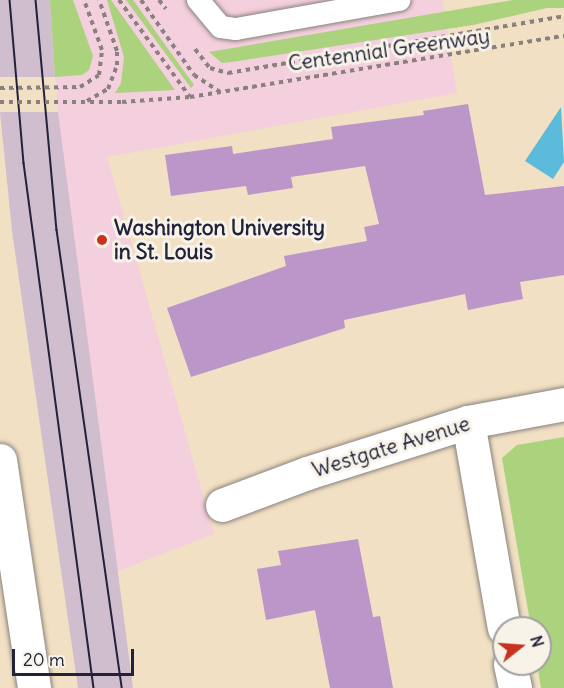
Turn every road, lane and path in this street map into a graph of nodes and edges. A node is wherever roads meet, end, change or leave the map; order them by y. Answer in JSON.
{"nodes":[{"id":1,"x":84,"y":0,"type":"edge"},
{"id":2,"x":99,"y":0,"type":"edge"},
{"id":3,"x":119,"y":0,"type":"edge"},
{"id":4,"x":141,"y":0,"type":"edge"},
{"id":5,"x":198,"y":0,"type":"edge"},
{"id":6,"x":399,"y":0,"type":"edge"},
{"id":7,"x":564,"y":16,"type":"edge"},
{"id":8,"x":564,"y":36,"type":"edge"},
{"id":9,"x":348,"y":53,"type":"dead end"},
{"id":10,"x":0,"y":88,"type":"edge"},
{"id":11,"x":219,"y":91,"type":"junction"},
{"id":12,"x":190,"y":97,"type":"junction"},
{"id":13,"x":87,"y":101,"type":"junction"},
{"id":14,"x":0,"y":102,"type":"edge"},
{"id":15,"x":564,"y":404,"type":"edge"},
{"id":16,"x":468,"y":422,"type":"junction"},
{"id":17,"x":0,"y":460,"type":"edge"},
{"id":18,"x":222,"y":506,"type":"dead end"},
{"id":19,"x":502,"y":616,"type":"edge"},
{"id":20,"x":34,"y":688,"type":"edge"}],
"edges":[{"from":1,"to":10,"type":"path","bridge":true},
{"from":2,"to":13,"type":"path"},
{"from":3,"to":12,"type":"path"},
{"from":4,"to":11,"type":"path"},
{"from":5,"to":6,"type":"lane"},
{"from":7,"to":9,"type":"path","name":"Centennial Greenway"},
{"from":8,"to":11,"type":"path","name":"Centennial Greenway"},
{"from":11,"to":12,"type":"path","name":"Centennial Greenway"},
{"from":12,"to":13,"type":"path","name":"Centennial Greenway","bridge":true},
{"from":13,"to":14,"type":"path","bridge":true},
{"from":15,"to":16,"type":"street","name":"Westgate Avenue"},
{"from":16,"to":18,"type":"street","name":"Westgate Avenue"},
{"from":16,"to":19,"type":"street"},
{"from":17,"to":20,"type":"street"}]}
